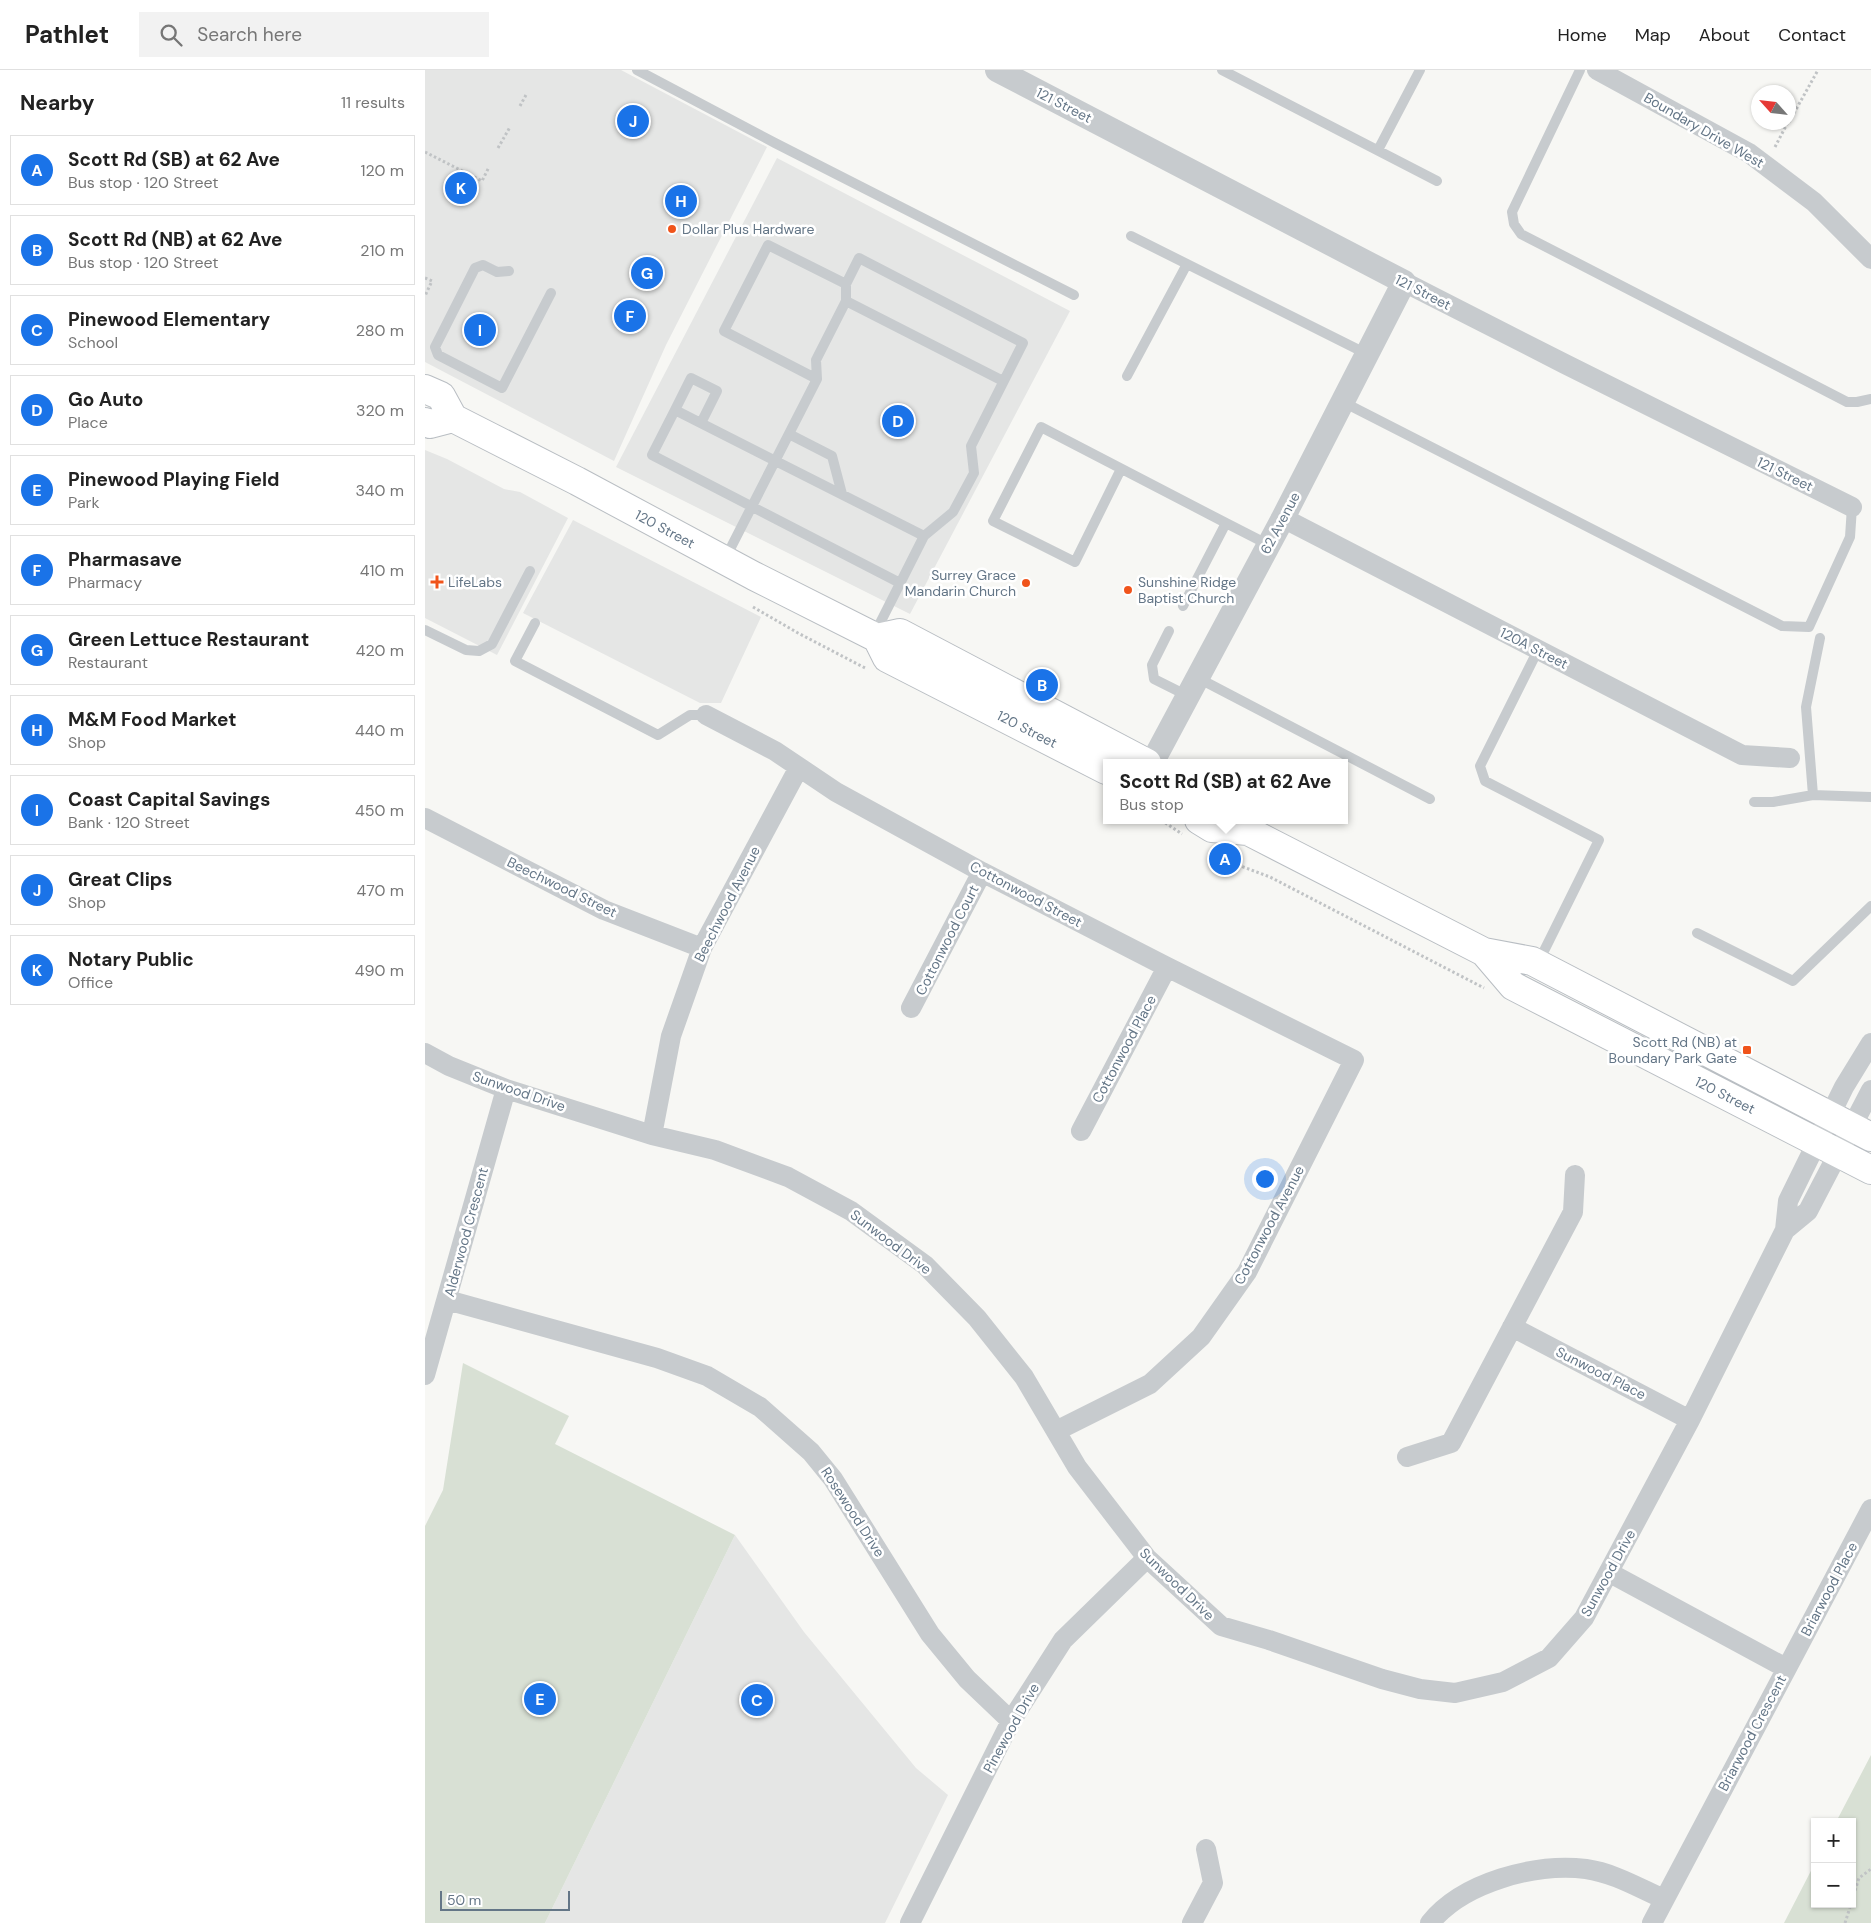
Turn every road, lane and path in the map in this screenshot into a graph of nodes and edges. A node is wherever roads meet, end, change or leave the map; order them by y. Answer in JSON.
{"nodes":[{"id":1,"x":637,"y":70,"type":"edge"},
{"id":2,"x":997,"y":70,"type":"edge"},
{"id":3,"x":1222,"y":70,"type":"edge"},
{"id":4,"x":1419,"y":70,"type":"edge"},
{"id":5,"x":1580,"y":70,"type":"edge"},
{"id":6,"x":1597,"y":70,"type":"edge"},
{"id":7,"x":1818,"y":70,"type":"edge"},
{"id":8,"x":1623,"y":76,"type":"edge"},
{"id":9,"x":527,"y":93,"type":"dead end"},
{"id":10,"x":520,"y":106,"type":"dead end"},
{"id":11,"x":1796,"y":108,"type":"edge"},
{"id":12,"x":510,"y":127,"type":"dead end"},
{"id":13,"x":1784,"y":130,"type":"edge"},
{"id":14,"x":1775,"y":147,"type":"dead end"},
{"id":15,"x":498,"y":148,"type":"dead end"},
{"id":16,"x":1378,"y":150,"type":"junction"},
{"id":17,"x":425,"y":152,"type":"edge"},
{"id":18,"x":489,"y":167,"type":"dead end"},
{"id":19,"x":1437,"y":180,"type":"dead end"},
{"id":20,"x":1131,"y":236,"type":"dead end"},
{"id":21,"x":1871,"y":259,"type":"edge"},
{"id":22,"x":1187,"y":264,"type":"junction"},
{"id":23,"x":509,"y":271,"type":"dead end"},
{"id":24,"x":425,"y":278,"type":"edge"},
{"id":25,"x":1404,"y":282,"type":"junction"},
{"id":26,"x":846,"y":284,"type":"junction"},
{"id":27,"x":551,"y":293,"type":"dead end"},
{"id":28,"x":1074,"y":295,"type":"dead end"},
{"id":29,"x":425,"y":296,"type":"edge"},
{"id":30,"x":846,"y":301,"type":"junction"},
{"id":31,"x":1367,"y":354,"type":"junction"},
{"id":32,"x":1127,"y":376,"type":"dead end"},
{"id":33,"x":817,"y":380,"type":"junction"},
{"id":34,"x":1003,"y":381,"type":"junction"},
{"id":35,"x":425,"y":388,"type":"edge"},
{"id":36,"x":1871,"y":399,"type":"edge"},
{"id":37,"x":1343,"y":402,"type":"junction"},
{"id":38,"x":675,"y":410,"type":"junction"},
{"id":39,"x":453,"y":418,"type":"junction"},
{"id":40,"x":425,"y":422,"type":"edge"},
{"id":41,"x":701,"y":423,"type":"junction"},
{"id":42,"x":789,"y":434,"type":"junction"},
{"id":43,"x":775,"y":461,"type":"junction"},
{"id":44,"x":1121,"y":469,"type":"junction"},
{"id":45,"x":842,"y":494,"type":"junction"},
{"id":46,"x":752,"y":506,"type":"junction"},
{"id":47,"x":1852,"y":507,"type":"joint"},
{"id":48,"x":1283,"y":518,"type":"junction"},
{"id":49,"x":1226,"y":523,"type":"junction"},
{"id":50,"x":924,"y":536,"type":"junction"},
{"id":51,"x":1269,"y":545,"type":"junction"},
{"id":52,"x":724,"y":560,"type":"junction"},
{"id":53,"x":530,"y":571,"type":"dead end"},
{"id":54,"x":900,"y":583,"type":"junction"},
{"id":55,"x":1183,"y":606,"type":"dead end"},
{"id":56,"x":535,"y":623,"type":"dead end"},
{"id":57,"x":425,"y":630,"type":"edge"},
{"id":58,"x":1169,"y":631,"type":"dead end"},
{"id":59,"x":875,"y":637,"type":"junction"},
{"id":60,"x":1819,"y":638,"type":"dead end"},
{"id":61,"x":1538,"y":650,"type":"junction"},
{"id":62,"x":1193,"y":687,"type":"junction"},
{"id":63,"x":706,"y":715,"type":"joint"},
{"id":64,"x":1790,"y":758,"type":"dead end"},
{"id":65,"x":1139,"y":759,"type":"edge"},
{"id":66,"x":1154,"y":759,"type":"edge"},
{"id":67,"x":1345,"y":759,"type":"edge"},
{"id":68,"x":1348,"y":760,"type":"edge"},
{"id":69,"x":798,"y":768,"type":"junction"},
{"id":70,"x":1103,"y":768,"type":"edge"},
{"id":71,"x":1813,"y":794,"type":"junction"},
{"id":72,"x":1871,"y":796,"type":"edge"},
{"id":73,"x":1430,"y":799,"type":"dead end"},
{"id":74,"x":1754,"y":802,"type":"dead end"},
{"id":75,"x":425,"y":818,"type":"edge"},
{"id":76,"x":1176,"y":824,"type":"edge"},
{"id":77,"x":1243,"y":826,"type":"edge"},
{"id":78,"x":1191,"y":828,"type":"edge"},
{"id":79,"x":1204,"y":848,"type":"dead end"},
{"id":80,"x":982,"y":872,"type":"junction"},
{"id":81,"x":1871,"y":906,"type":"edge"},
{"id":82,"x":1697,"y":933,"type":"dead end"},
{"id":83,"x":702,"y":948,"type":"junction"},
{"id":84,"x":1484,"y":952,"type":"junction"},
{"id":85,"x":1537,"y":964,"type":"junction"},
{"id":86,"x":1167,"y":967,"type":"junction"},
{"id":87,"x":1491,"y":991,"type":"dead end"},
{"id":88,"x":911,"y":1008,"type":"dead end"},
{"id":89,"x":1871,"y":1043,"type":"edge"},
{"id":90,"x":425,"y":1053,"type":"edge"},
{"id":91,"x":1354,"y":1060,"type":"joint"},
{"id":92,"x":506,"y":1089,"type":"junction"},
{"id":93,"x":1871,"y":1090,"type":"edge"},
{"id":94,"x":1851,"y":1126,"type":"edge"},
{"id":95,"x":1081,"y":1131,"type":"dead end"},
{"id":96,"x":653,"y":1134,"type":"junction"},
{"id":97,"x":1827,"y":1148,"type":"junction"},
{"id":98,"x":1871,"y":1170,"type":"edge"},
{"id":99,"x":1575,"y":1175,"type":"dead end"},
{"id":100,"x":447,"y":1300,"type":"junction"},
{"id":101,"x":1512,"y":1327,"type":"junction"},
{"id":102,"x":425,"y":1375,"type":"edge"},
{"id":103,"x":1691,"y":1420,"type":"junction"},
{"id":104,"x":1056,"y":1431,"type":"junction"},
{"id":105,"x":1407,"y":1457,"type":"dead end"},
{"id":106,"x":1871,"y":1510,"type":"edge"},
{"id":107,"x":1147,"y":1558,"type":"junction"},
{"id":108,"x":1610,"y":1573,"type":"junction"},
{"id":109,"x":1786,"y":1668,"type":"junction"},
{"id":110,"x":1011,"y":1721,"type":"junction"},
{"id":111,"x":1206,"y":1849,"type":"dead end"},
{"id":112,"x":1871,"y":1869,"type":"edge"},
{"id":113,"x":1856,"y":1887,"type":"edge"},
{"id":114,"x":1664,"y":1899,"type":"junction"},
{"id":115,"x":1850,"y":1908,"type":"edge"},
{"id":116,"x":910,"y":1923,"type":"edge"},
{"id":117,"x":1192,"y":1923,"type":"edge"},
{"id":118,"x":1430,"y":1923,"type":"edge"},
{"id":119,"x":1652,"y":1923,"type":"edge"},
{"id":120,"x":1845,"y":1923,"type":"edge"}],
"edges":[{"from":1,"to":28,"type":"lane"},
{"from":2,"to":25,"type":"street","name":"121 Street"},
{"from":3,"to":16,"type":"lane"},
{"from":4,"to":16,"type":"lane"},
{"from":5,"to":36,"type":"lane"},
{"from":6,"to":8,"type":"street","name":"Boundary Drive West"},
{"from":7,"to":11,"type":"path"},
{"from":8,"to":21,"type":"street","name":"Boundary Drive West"},
{"from":9,"to":10,"type":"path"},
{"from":12,"to":15,"type":"path"},
{"from":13,"to":14,"type":"path"},
{"from":16,"to":19,"type":"lane"},
{"from":17,"to":18,"type":"path"},
{"from":20,"to":22,"type":"lane"},
{"from":22,"to":31,"type":"lane"},
{"from":22,"to":32,"type":"lane"},
{"from":23,"to":27,"type":"lane"},
{"from":24,"to":29,"type":"path"},
{"from":25,"to":31,"type":"street","name":"62 Avenue"},
{"from":25,"to":47,"type":"street","name":"121 Street"},
{"from":26,"to":30,"type":"lane"},
{"from":26,"to":33,"type":"lane"},
{"from":26,"to":34,"type":"lane"},
{"from":30,"to":33,"type":"lane"},
{"from":30,"to":34,"type":"lane"},
{"from":31,"to":37,"type":"street","name":"62 Avenue"},
{"from":33,"to":42,"type":"lane"},
{"from":34,"to":50,"type":"lane"},
{"from":35,"to":39,"type":"main road"},
{"from":37,"to":47,"type":"lane"},
{"from":37,"to":48,"type":"street","name":"62 Avenue"},
{"from":38,"to":41,"type":"lane"},
{"from":38,"to":41,"type":"lane"},
{"from":38,"to":46,"type":"lane"},
{"from":39,"to":40,"type":"main road"},
{"from":39,"to":52,"type":"main road","name":"120 Street"},
{"from":41,"to":43,"type":"lane"},
{"from":42,"to":43,"type":"lane"},
{"from":42,"to":45,"type":"lane"},
{"from":43,"to":45,"type":"lane"},
{"from":43,"to":46,"type":"lane"},
{"from":44,"to":44,"type":"lane"},
{"from":44,"to":49,"type":"lane"},
{"from":45,"to":50,"type":"lane"},
{"from":46,"to":52,"type":"lane"},
{"from":46,"to":54,"type":"lane"},
{"from":48,"to":51,"type":"street","name":"62 Avenue"},
{"from":48,"to":61,"type":"street","name":"120A Street"},
{"from":49,"to":51,"type":"lane"},
{"from":49,"to":55,"type":"lane"},
{"from":50,"to":54,"type":"lane"},
{"from":51,"to":62,"type":"street","name":"62 Avenue"},
{"from":52,"to":59,"type":"main road","name":"120 Street"},
{"from":53,"to":57,"type":"lane"},
{"from":54,"to":59,"type":"lane"},
{"from":56,"to":63,"type":"lane"},
{"from":58,"to":62,"type":"lane"},
{"from":59,"to":65,"type":"main road","name":"120 Street"},
{"from":59,"to":70,"type":"main road","name":"120 Street"},
{"from":60,"to":71,"type":"lane"},
{"from":61,"to":64,"type":"street","name":"120A Street"},
{"from":61,"to":85,"type":"lane"},
{"from":62,"to":66,"type":"street","name":"62 Avenue"},
{"from":62,"to":67,"type":"lane"},
{"from":63,"to":69,"type":"street","name":"Cottonwood Street"},
{"from":68,"to":73,"type":"lane"},
{"from":69,"to":80,"type":"street","name":"Cottonwood Street"},
{"from":69,"to":83,"type":"street","name":"Beechwood Avenue"},
{"from":71,"to":72,"type":"lane"},
{"from":71,"to":74,"type":"lane"},
{"from":75,"to":83,"type":"street","name":"Beechwood Street"},
{"from":76,"to":78,"type":"path"},
{"from":77,"to":78,"type":"main road","name":"120 Street"},
{"from":77,"to":84,"type":"main road","name":"120 Street"},
{"from":79,"to":87,"type":"path"},
{"from":80,"to":86,"type":"street","name":"Cottonwood Street"},
{"from":80,"to":88,"type":"street","name":"Cottonwood Court"},
{"from":81,"to":82,"type":"lane"},
{"from":83,"to":96,"type":"street","name":"Beechwood Avenue"},
{"from":84,"to":85,"type":"main road","name":"120 Street"},
{"from":84,"to":97,"type":"main road","name":"120 Street"},
{"from":85,"to":94,"type":"main road","name":"120 Street"},
{"from":86,"to":91,"type":"street","name":"Cottonwood Street"},
{"from":86,"to":95,"type":"street","name":"Cottonwood Place"},
{"from":89,"to":94,"type":"street"},
{"from":90,"to":92,"type":"street","name":"Sunwood Drive"},
{"from":91,"to":104,"type":"street","name":"Cottonwood Avenue"},
{"from":92,"to":96,"type":"street","name":"Sunwood Drive"},
{"from":92,"to":100,"type":"street","name":"Alderwood Crescent"},
{"from":93,"to":94,"type":"street"},
{"from":94,"to":97,"type":"street","name":"Sunwood Drive"},
{"from":96,"to":104,"type":"street","name":"Sunwood Drive"},
{"from":97,"to":98,"type":"main road","name":"120 Street"},
{"from":97,"to":103,"type":"street","name":"Sunwood Drive"},
{"from":99,"to":101,"type":"street"},
{"from":100,"to":102,"type":"street","name":"Alderwood Crescent"},
{"from":100,"to":110,"type":"street","name":"Rosewood Drive"},
{"from":101,"to":103,"type":"street","name":"Sunwood Place"},
{"from":101,"to":105,"type":"street"},
{"from":103,"to":108,"type":"street","name":"Sunwood Drive"},
{"from":104,"to":107,"type":"street","name":"Sunwood Drive"},
{"from":106,"to":109,"type":"street","name":"Briarwood Place"},
{"from":107,"to":108,"type":"street","name":"Sunwood Drive"},
{"from":107,"to":110,"type":"street","name":"Pinewood Drive"},
{"from":108,"to":109,"type":"street","name":"Briarwood Crescent"},
{"from":109,"to":114,"type":"street","name":"Briarwood Crescent"},
{"from":110,"to":116,"type":"street","name":"Pinewood Drive"},
{"from":111,"to":117,"type":"street"},
{"from":112,"to":113,"type":"path"},
{"from":114,"to":118,"type":"street"},
{"from":114,"to":119,"type":"street","name":"Briarwood Crescent"},
{"from":115,"to":120,"type":"path"}]}
